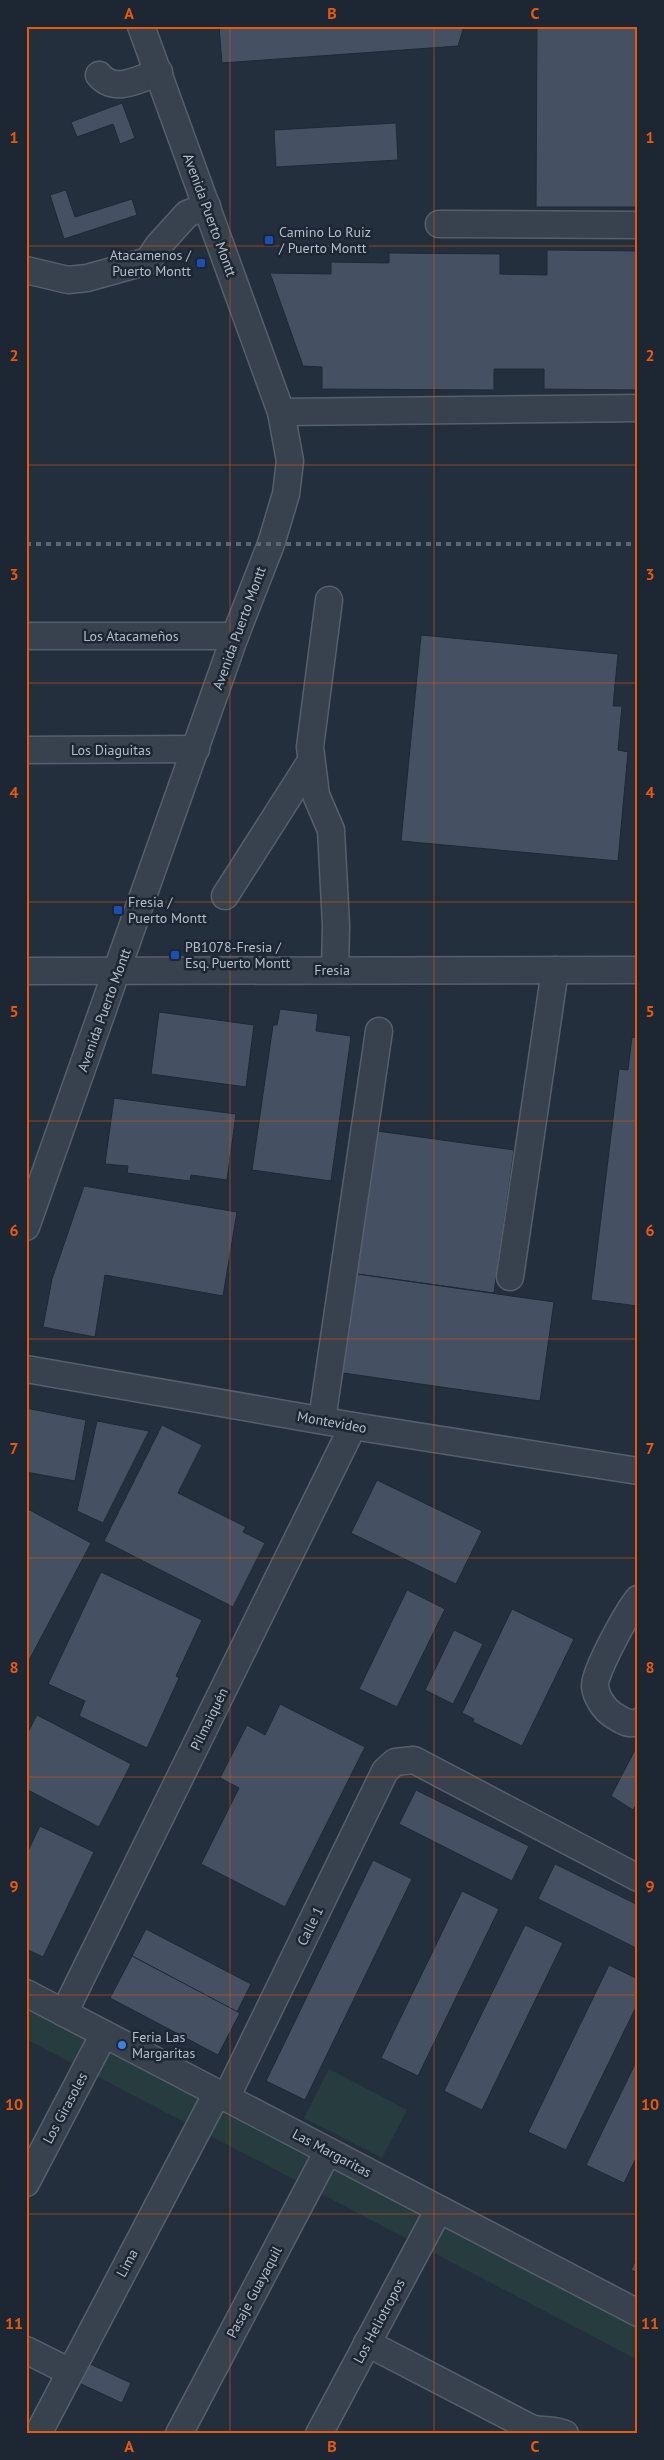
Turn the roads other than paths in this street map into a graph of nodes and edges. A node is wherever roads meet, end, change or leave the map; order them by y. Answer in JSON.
{"nodes":[{"id":1,"x":141,"y":26,"type":"edge"},
{"id":2,"x":159,"y":72,"type":"junction"},
{"id":3,"x":99,"y":75,"type":"dead end"},
{"id":4,"x":207,"y":206,"type":"junction"},
{"id":5,"x":439,"y":224,"type":"dead end"},
{"id":6,"x":638,"y":225,"type":"edge"},
{"id":7,"x":26,"y":270,"type":"edge"},
{"id":8,"x":638,"y":408,"type":"edge"},
{"id":9,"x":280,"y":412,"type":"junction"},
{"id":10,"x":329,"y":600,"type":"dead end"},
{"id":11,"x":26,"y":636,"type":"edge"},
{"id":12,"x":235,"y":636,"type":"junction"},
{"id":13,"x":196,"y":749,"type":"junction"},
{"id":14,"x":26,"y":750,"type":"edge"},
{"id":15,"x":311,"y":760,"type":"junction"},
{"id":16,"x":225,"y":896,"type":"dead end"},
{"id":17,"x":335,"y":970,"type":"junction"},
{"id":18,"x":555,"y":970,"type":"junction"},
{"id":19,"x":638,"y":970,"type":"edge"},
{"id":20,"x":26,"y":971,"type":"edge"},
{"id":21,"x":118,"y":971,"type":"junction"},
{"id":22,"x":378,"y":1031,"type":"dead end"},
{"id":23,"x":26,"y":1227,"type":"edge"},
{"id":24,"x":510,"y":1277,"type":"dead end"},
{"id":25,"x":26,"y":1369,"type":"edge"},
{"id":26,"x":322,"y":1420,"type":"junction"},
{"id":27,"x":353,"y":1426,"type":"junction"},
{"id":28,"x":638,"y":1471,"type":"edge"},
{"id":29,"x":638,"y":1599,"type":"edge"},
{"id":30,"x":638,"y":1722,"type":"edge"},
{"id":31,"x":638,"y":1878,"type":"edge"},
{"id":32,"x":26,"y":1993,"type":"edge"},
{"id":33,"x":64,"y":2013,"type":"junction"},
{"id":34,"x":104,"y":2034,"type":"junction"},
{"id":35,"x":222,"y":2095,"type":"junction"},
{"id":36,"x":328,"y":2151,"type":"junction"},
{"id":37,"x":26,"y":2183,"type":"edge"},
{"id":38,"x":439,"y":2209,"type":"junction"},
{"id":39,"x":638,"y":2313,"type":"edge"},
{"id":40,"x":367,"y":2343,"type":"junction"},
{"id":41,"x":26,"y":2350,"type":"edge"},
{"id":42,"x":70,"y":2372,"type":"junction"},
{"id":43,"x":38,"y":2434,"type":"edge"},
{"id":44,"x":179,"y":2434,"type":"edge"},
{"id":45,"x":319,"y":2434,"type":"edge"},
{"id":46,"x":565,"y":2434,"type":"edge"}],
"edges":[{"from":1,"to":2,"type":"street","name":"Avenida Puerto Montt"},
{"from":2,"to":3,"type":"street"},
{"from":2,"to":4,"type":"street","name":"Avenida Puerto Montt"},
{"from":4,"to":7,"type":"street"},
{"from":4,"to":9,"type":"street","name":"Avenida Puerto Montt"},
{"from":5,"to":6,"type":"street"},
{"from":8,"to":9,"type":"street"},
{"from":9,"to":12,"type":"street","name":"Avenida Puerto Montt"},
{"from":10,"to":15,"type":"street"},
{"from":11,"to":12,"type":"street","name":"Los Atacameños"},
{"from":12,"to":13,"type":"street","name":"Avenida Puerto Montt"},
{"from":13,"to":14,"type":"street","name":"Los Diaguitas"},
{"from":13,"to":21,"type":"street","name":"Avenida Puerto Montt"},
{"from":15,"to":16,"type":"street"},
{"from":15,"to":17,"type":"street"},
{"from":17,"to":18,"type":"street","name":"Fresia"},
{"from":17,"to":21,"type":"street","name":"Fresia"},
{"from":18,"to":19,"type":"street","name":"Fresia"},
{"from":18,"to":24,"type":"street"},
{"from":20,"to":21,"type":"street","name":"Fresia"},
{"from":21,"to":23,"type":"street","name":"Avenida Puerto Montt"},
{"from":22,"to":26,"type":"street"},
{"from":25,"to":26,"type":"street","name":"Montevideo"},
{"from":26,"to":27,"type":"street","name":"Montevideo"},
{"from":27,"to":28,"type":"street","name":"Montevideo"},
{"from":27,"to":33,"type":"street","name":"Pilmaiquén"},
{"from":29,"to":30,"type":"street"},
{"from":31,"to":35,"type":"street","name":"Calle 1"},
{"from":32,"to":33,"type":"street","name":"Las Margaritas"},
{"from":33,"to":34,"type":"street","name":"Las Margaritas"},
{"from":34,"to":35,"type":"street","name":"Las Margaritas"},
{"from":34,"to":37,"type":"street","name":"Los Girasoles"},
{"from":35,"to":36,"type":"street","name":"Las Margaritas"},
{"from":35,"to":42,"type":"street","name":"Lima"},
{"from":36,"to":38,"type":"street","name":"Las Margaritas"},
{"from":36,"to":44,"type":"street","name":"Pasaje Guayaquil"},
{"from":38,"to":39,"type":"street","name":"Las Margaritas"},
{"from":38,"to":40,"type":"street","name":"Los Heliotropos"},
{"from":40,"to":45,"type":"street","name":"Los Heliotropos"},
{"from":40,"to":46,"type":"street"},
{"from":41,"to":42,"type":"street"},
{"from":42,"to":43,"type":"street","name":"Lima"}]}
